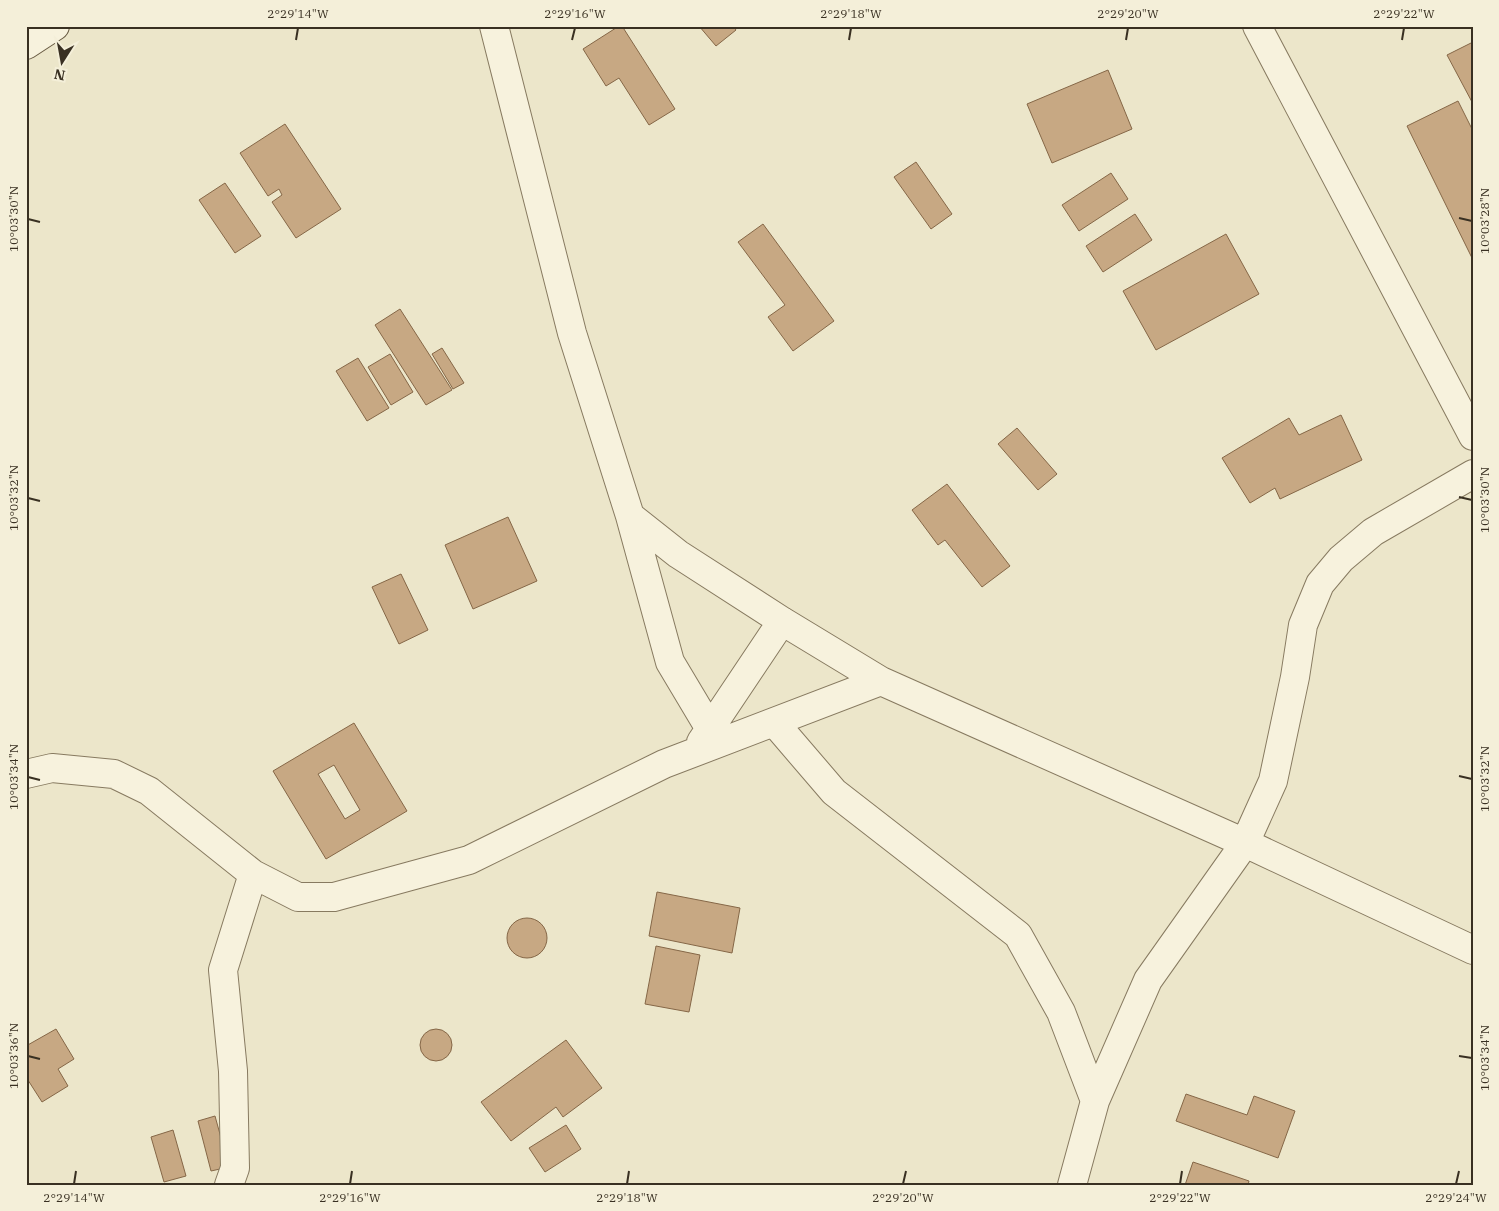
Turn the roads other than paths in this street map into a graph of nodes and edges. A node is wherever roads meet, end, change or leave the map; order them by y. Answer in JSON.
{"nodes":[{"id":1,"x":55,"y":26,"type":"edge"},
{"id":2,"x":494,"y":26,"type":"edge"},
{"id":3,"x":1257,"y":26,"type":"edge"},
{"id":4,"x":26,"y":45,"type":"edge"},
{"id":5,"x":1473,"y":436,"type":"edge"},
{"id":6,"x":1473,"y":474,"type":"edge"},
{"id":7,"x":630,"y":516,"type":"junction"},
{"id":8,"x":782,"y":621,"type":"junction"},
{"id":9,"x":881,"y":681,"type":"junction"},
{"id":10,"x":774,"y":722,"type":"junction"},
{"id":11,"x":710,"y":729,"type":"junction"},
{"id":12,"x":694,"y":752,"type":"junction"},
{"id":13,"x":26,"y":774,"type":"edge"},
{"id":14,"x":1245,"y":843,"type":"junction"},
{"id":15,"x":253,"y":874,"type":"junction"},
{"id":16,"x":1473,"y":950,"type":"edge"},
{"id":17,"x":1096,"y":1101,"type":"junction"},
{"id":18,"x":229,"y":1185,"type":"edge"},
{"id":19,"x":1072,"y":1185,"type":"edge"}],
"edges":[{"from":1,"to":4,"type":"street"},
{"from":2,"to":7,"type":"street"},
{"from":3,"to":5,"type":"street"},
{"from":6,"to":14,"type":"street"},
{"from":7,"to":8,"type":"street"},
{"from":7,"to":11,"type":"street"},
{"from":8,"to":9,"type":"street"},
{"from":8,"to":11,"type":"street"},
{"from":9,"to":10,"type":"street"},
{"from":9,"to":14,"type":"street"},
{"from":10,"to":12,"type":"street"},
{"from":10,"to":17,"type":"street"},
{"from":11,"to":12,"type":"street"},
{"from":12,"to":15,"type":"street"},
{"from":13,"to":15,"type":"street"},
{"from":14,"to":16,"type":"street"},
{"from":14,"to":17,"type":"street"},
{"from":15,"to":18,"type":"street"},
{"from":17,"to":19,"type":"street"}]}
